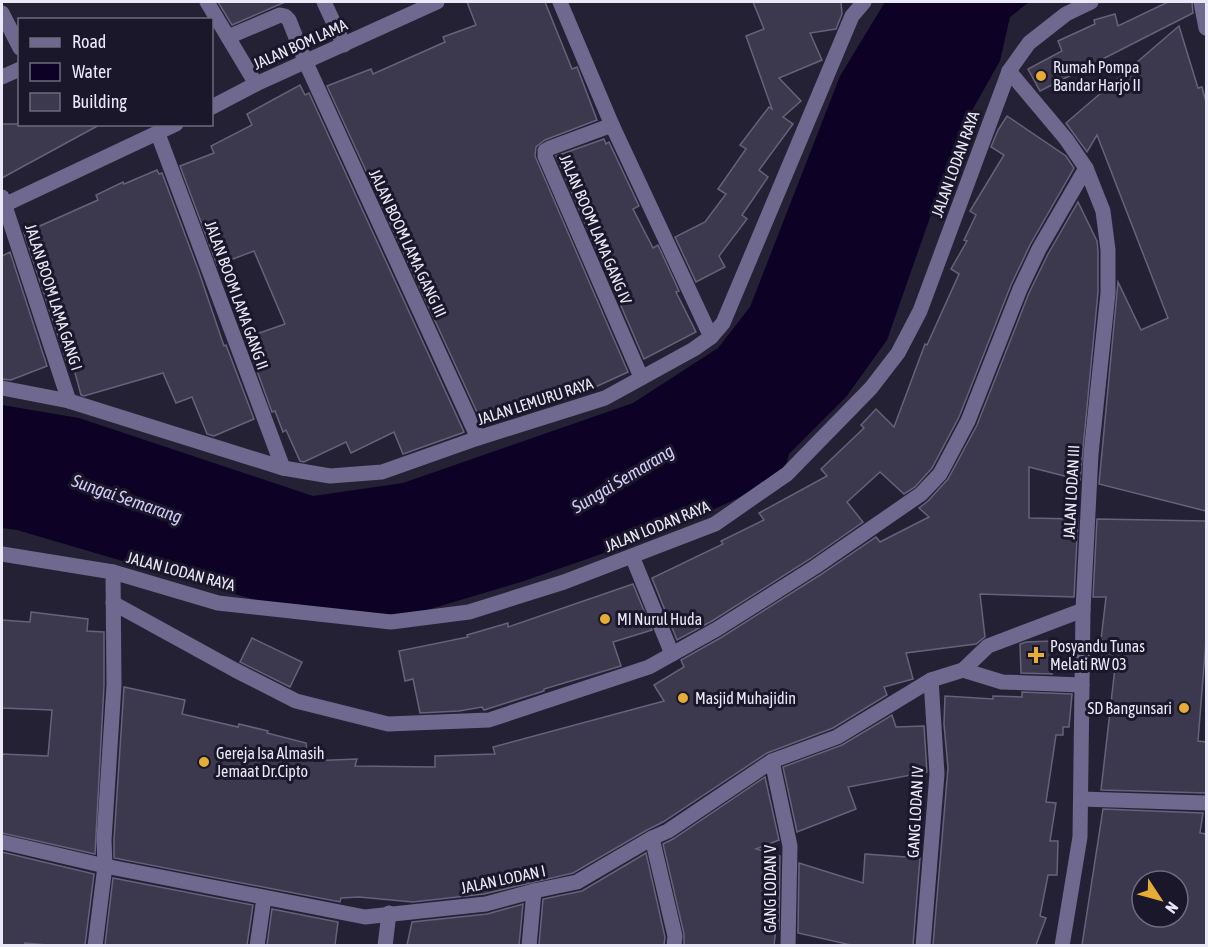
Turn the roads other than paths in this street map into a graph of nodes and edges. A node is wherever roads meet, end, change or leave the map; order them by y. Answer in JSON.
{"nodes":[{"id":1,"x":207,"y":2,"type":"edge"},
{"id":2,"x":324,"y":2,"type":"edge"},
{"id":3,"x":437,"y":2,"type":"edge"},
{"id":4,"x":560,"y":2,"type":"edge"},
{"id":5,"x":864,"y":2,"type":"edge"},
{"id":6,"x":1090,"y":2,"type":"edge"},
{"id":7,"x":1201,"y":2,"type":"edge"},
{"id":8,"x":2,"y":13,"type":"edge"},
{"id":9,"x":1206,"y":27,"type":"edge"},
{"id":10,"x":228,"y":37,"type":"junction"},
{"id":11,"x":18,"y":44,"type":"edge"},
{"id":12,"x":344,"y":45,"type":"junction"},
{"id":13,"x":306,"y":63,"type":"junction"},
{"id":14,"x":18,"y":70,"type":"edge"},
{"id":15,"x":1008,"y":71,"type":"junction"},
{"id":16,"x":2,"y":77,"type":"edge"},
{"id":17,"x":256,"y":84,"type":"junction"},
{"id":18,"x":213,"y":106,"type":"edge"},
{"id":19,"x":612,"y":125,"type":"junction"},
{"id":20,"x":172,"y":126,"type":"edge"},
{"id":21,"x":158,"y":134,"type":"junction"},
{"id":22,"x":1086,"y":168,"type":"junction"},
{"id":23,"x":3,"y":203,"type":"edge"},
{"id":24,"x":711,"y":337,"type":"junction"},
{"id":25,"x":641,"y":377,"type":"junction"},
{"id":26,"x":2,"y":388,"type":"edge"},
{"id":27,"x":69,"y":401,"type":"junction"},
{"id":28,"x":478,"y":438,"type":"junction"},
{"id":29,"x":283,"y":468,"type":"junction"},
{"id":30,"x":2,"y":554,"type":"edge"},
{"id":31,"x":632,"y":556,"type":"junction"},
{"id":32,"x":113,"y":572,"type":"junction"},
{"id":33,"x":113,"y":603,"type":"junction"},
{"id":34,"x":1083,"y":610,"type":"junction"},
{"id":35,"x":672,"y":654,"type":"junction"},
{"id":36,"x":963,"y":670,"type":"junction"},
{"id":37,"x":931,"y":680,"type":"junction"},
{"id":38,"x":1082,"y":685,"type":"junction"},
{"id":39,"x":772,"y":761,"type":"junction"},
{"id":40,"x":1081,"y":800,"type":"junction"},
{"id":41,"x":1206,"y":804,"type":"edge"},
{"id":42,"x":652,"y":838,"type":"junction"},
{"id":43,"x":2,"y":842,"type":"edge"},
{"id":44,"x":105,"y":866,"type":"junction"},
{"id":45,"x":534,"y":891,"type":"junction"},
{"id":46,"x":264,"y":898,"type":"junction"},
{"id":47,"x":390,"y":913,"type":"junction"},
{"id":48,"x":95,"y":945,"type":"edge"},
{"id":49,"x":257,"y":945,"type":"edge"},
{"id":50,"x":385,"y":945,"type":"edge"},
{"id":51,"x":529,"y":945,"type":"edge"},
{"id":52,"x":674,"y":945,"type":"edge"},
{"id":53,"x":788,"y":945,"type":"edge"},
{"id":54,"x":923,"y":945,"type":"edge"},
{"id":55,"x":1062,"y":945,"type":"edge"}],
"edges":[{"from":1,"to":10,"type":"street"},
{"from":2,"to":12,"type":"street"},
{"from":3,"to":12,"type":"street","name":"JALAN BOM LAMA"},
{"from":4,"to":19,"type":"street"},
{"from":5,"to":24,"type":"street","name":"JALAN LEMURU RAYA"},
{"from":6,"to":15,"type":"street","name":"JALAN LODAN RAYA"},
{"from":7,"to":9,"type":"street"},
{"from":8,"to":11,"type":"street"},
{"from":10,"to":13,"type":"street","name":"JALAN BOOM LAMA GANG III"},
{"from":10,"to":17,"type":"street"},
{"from":12,"to":13,"type":"street","name":"JALAN BOM LAMA"},
{"from":13,"to":17,"type":"street","name":"JALAN BOM LAMA"},
{"from":13,"to":28,"type":"street","name":"JALAN BOOM LAMA GANG III"},
{"from":14,"to":16,"type":"street"},
{"from":15,"to":22,"type":"street","name":"JALAN LODAN III"},
{"from":15,"to":31,"type":"street","name":"JALAN LODAN RAYA"},
{"from":17,"to":18,"type":"street","name":"JALAN BOM LAMA"},
{"from":19,"to":24,"type":"street"},
{"from":19,"to":25,"type":"street","name":"JALAN BOOM LAMA GANG IV"},
{"from":20,"to":21,"type":"street"},
{"from":21,"to":23,"type":"street"},
{"from":21,"to":29,"type":"street","name":"JALAN BOOM LAMA GANG II"},
{"from":22,"to":34,"type":"street","name":"JALAN LODAN III"},
{"from":22,"to":35,"type":"street"},
{"from":23,"to":27,"type":"street","name":"JALAN BOOM LAMA GANG I"},
{"from":24,"to":25,"type":"street","name":"JALAN LEMURU RAYA"},
{"from":25,"to":28,"type":"street","name":"JALAN LEMURU RAYA"},
{"from":26,"to":27,"type":"street","name":"JALAN LEMURU RAYA"},
{"from":27,"to":29,"type":"street","name":"JALAN LEMURU RAYA"},
{"from":28,"to":29,"type":"street","name":"JALAN LEMURU RAYA"},
{"from":30,"to":32,"type":"street","name":"JALAN LODAN RAYA"},
{"from":31,"to":32,"type":"street","name":"JALAN LODAN RAYA"},
{"from":31,"to":35,"type":"street"},
{"from":32,"to":33,"type":"street"},
{"from":33,"to":35,"type":"street"},
{"from":33,"to":44,"type":"street"},
{"from":34,"to":36,"type":"street","name":"JALAN LODAN I"},
{"from":34,"to":38,"type":"street","name":"JALAN LODAN III"},
{"from":36,"to":37,"type":"street","name":"JALAN LODAN I"},
{"from":36,"to":38,"type":"street"},
{"from":37,"to":39,"type":"street","name":"JALAN LODAN I"},
{"from":37,"to":54,"type":"street","name":"GANG LODAN IV"},
{"from":38,"to":40,"type":"street","name":"JALAN LODAN III"},
{"from":39,"to":42,"type":"street","name":"JALAN LODAN I"},
{"from":39,"to":53,"type":"street","name":"GANG LODAN V"},
{"from":40,"to":41,"type":"street"},
{"from":40,"to":55,"type":"street","name":"JALAN LODAN III"},
{"from":42,"to":45,"type":"street","name":"JALAN LODAN I"},
{"from":42,"to":52,"type":"street"},
{"from":43,"to":44,"type":"street","name":"JALAN LODAN I"},
{"from":44,"to":46,"type":"street","name":"JALAN LODAN I"},
{"from":44,"to":48,"type":"street"},
{"from":45,"to":47,"type":"street","name":"JALAN LODAN I"},
{"from":45,"to":51,"type":"street"},
{"from":46,"to":47,"type":"street","name":"JALAN LODAN I"},
{"from":46,"to":49,"type":"street"},
{"from":47,"to":50,"type":"street"}]}
